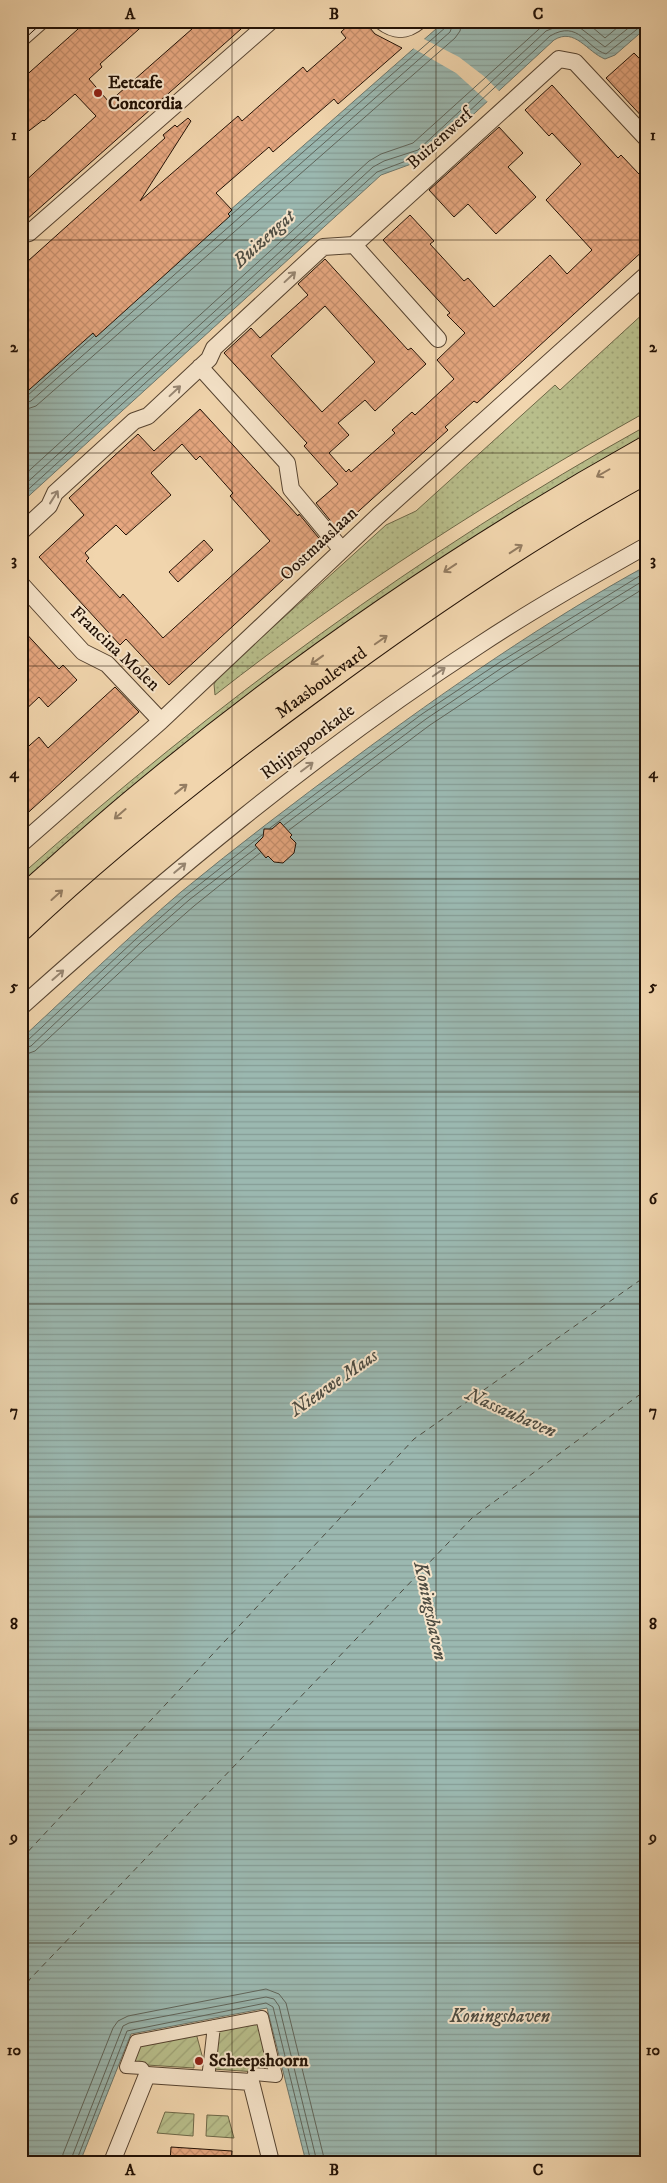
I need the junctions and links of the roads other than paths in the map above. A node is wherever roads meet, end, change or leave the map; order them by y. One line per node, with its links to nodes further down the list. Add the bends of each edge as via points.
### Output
1 (38, 21): 5 (street)
2 (271, 21): 7 (street, via 29,233)
3 (381, 21): 4 (street, via 400,30)
4 (419, 21)
5 (21, 36)
6 (646, 138): 8 (street, Buizenwerf, via 575,62 559,60)
7 (22, 230)
8 (354, 245): 10 (street); 11 (street, one-way to 8, via 214,348 323,247)
9 (646, 274): 16 (street, Oostmaaslaan)
10 (438, 340)
11 (200, 367): 14 (street, one-way to 11, via 49,506 55,493 134,421 148,416); 16 (street, via 287,462 291,489)
12 (646, 449): 20 (main road, Maasboulevard, one-way to 20, via 488,542 319,658 139,797)
13 (646, 471): 21 (main road, Maasboulevard, one-way to 13, via 160,806 341,668 518,547)
14 (21, 532)
15 (646, 546): 22 (street, Rhijnspoorkade, one-way to 15, via 209,844 345,738 477,646)
16 (342, 550): 18 (street, Oostmaaslaan)
17 (21, 584): 18 (street, Francina Molen, via 83,652 107,664)
18 (161, 721): 19 (street, Oostmaaslaan)
19 (21, 844)
20 (21, 900)
21 (21, 928)
22 (21, 1007)
23 (214, 2026): 24 (street, via 136,2041 126,2067 142,2068); 25 (street); 26 (street, via 262,2017 276,2076 254,2074)
24 (147, 2075): 25 (street); 28 (street)
25 (208, 2079): 26 (street)
26 (251, 2082): 27 (street)
27 (271, 2160)
28 (112, 2162)

